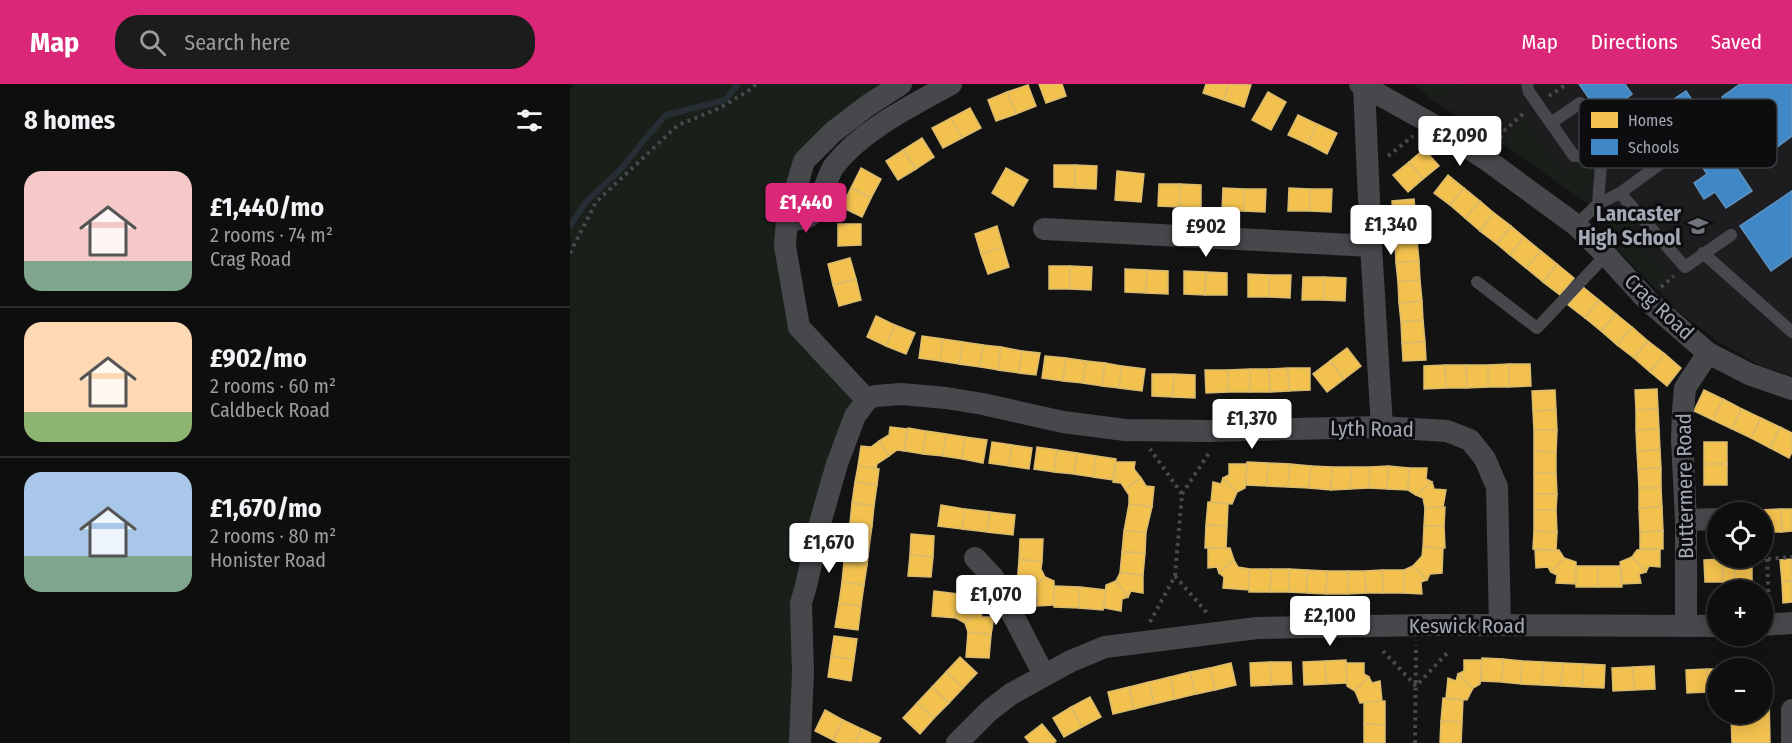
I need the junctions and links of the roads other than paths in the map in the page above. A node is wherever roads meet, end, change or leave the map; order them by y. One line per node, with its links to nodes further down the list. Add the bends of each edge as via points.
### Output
1 (901, 84): 12 (street, via 833,132 804,161)
2 (951, 84): 12 (street, via 865,135 833,167 814,213 806,219)
3 (1527, 84): 6 (lane, via 1528,92)
4 (1362, 85): 13 (street, Crag Road, via 1487,160); 16 (street)
5 (1579, 104): 6 (lane)
6 (1551, 123): 7 (lane, via 1574,156)
7 (1579, 156)
8 (1601, 168): 11 (lane)
9 (1655, 168): 10 (lane)
10 (1620, 193): 11 (lane); 17 (lane, via 1685,267)
11 (1598, 204): 13 (lane)
12 (787, 220): 23 (street, via 785,246 799,327)
13 (1576, 225): 18 (street, Crag Road)
14 (1044, 229): 16 (street)
15 (1731, 234): 17 (lane)
16 (1371, 246): 24 (street)
17 (1703, 253): 20 (lane)
18 (1606, 255): 19 (lane, via 1537,328); 21 (street, Crag Road, via 1647,300)
19 (1477, 282)
20 (1792, 332)
21 (1708, 352): 22 (street, Crag Road, via 1749,374); 26 (street, Buttermere Road, via 1685,388 1682,440)
22 (1792, 389)
23 (867, 400): 24 (street, Lyth Road, via 888,394 946,398 1063,422 1125,430); 35 (street, via 855,416 837,464 801,603)
24 (1382, 427): 30 (street, Lyth Road, via 1447,431 1470,440 1485,459 1497,487)
25 (1707, 519): 26 (street)
26 (1686, 520): 31 (street, Buttermere Road)
27 (975, 558): 33 (street, via 993,577)
28 (1792, 623): 29 (street)
29 (1773, 624)
30 (1500, 625): 31 (street, Keswick Road); 33 (street, Keswick Road, via 1257,628 1210,633 1105,647)
31 (1686, 626): 32 (street, Keswick Road)
32 (1707, 626)
33 (1044, 675): 36 (street, Keswick Road, via 989,711)
34 (1792, 710): 37 (street)
35 (800, 743)
36 (957, 743)
37 (1792, 743)

